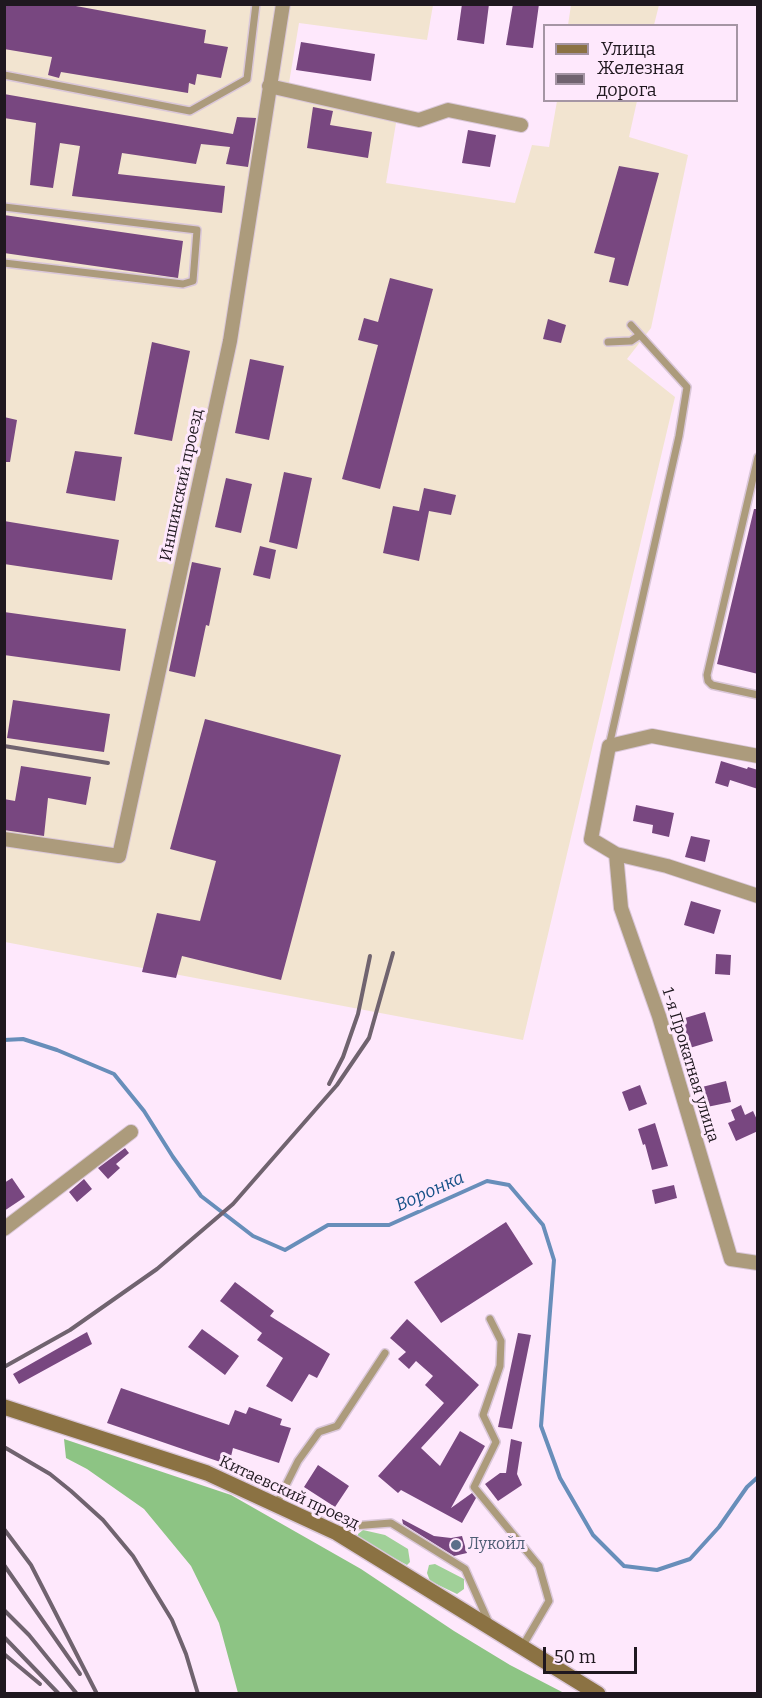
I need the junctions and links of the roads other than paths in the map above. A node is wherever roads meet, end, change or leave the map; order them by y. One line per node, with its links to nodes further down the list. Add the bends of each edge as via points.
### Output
1 (256, 4): 3 (lane, via 247,79 190,111)
2 (283, 4): 4 (street, Иншинский проезд)
3 (4, 75)
4 (269, 86): 5 (street, via 419,120 448,110); 15 (street, Иншинский проезд, via 230,341 119,856)
5 (521, 125)
6 (4, 207): 7 (lane, via 197,230 194,281 183,284)
7 (4, 263)
8 (631, 325): 9 (lane)
9 (640, 335): 10 (lane, via 631,341); 13 (lane, via 687,387)
10 (608, 342)
11 (758, 457): 12 (lane, via 707,675 712,685)
12 (758, 695)
13 (609, 746): 14 (street, via 652,736); 16 (street, via 591,839)
14 (758, 756)
15 (4, 839)
16 (616, 854): 17 (street); 20 (street, 1-я Прокатная улица, via 621,908 659,1016 731,1259)
17 (758, 896)
18 (131, 1132): 19 (street)
19 (4, 1229)
20 (758, 1263)
21 (490, 1319): 27 (lane, via 501,1341 500,1366 483,1415 496,1442 474,1487 539,1566 549,1600)
22 (385, 1353): 24 (lane, via 337,1426 319,1432 308,1447)
23 (4, 1407): 24 (street, Китаевский проезд, via 207,1473)
24 (276, 1505): 25 (street, Китаевский проезд)
25 (337, 1533): 26 (street, Китаевский проезд); 26 (lane, via 352,1526 391,1523 465,1569)
26 (492, 1628): 27 (street, Китаевский проезд)
27 (522, 1647): 28 (street, Китаевский проезд)
28 (598, 1694)

